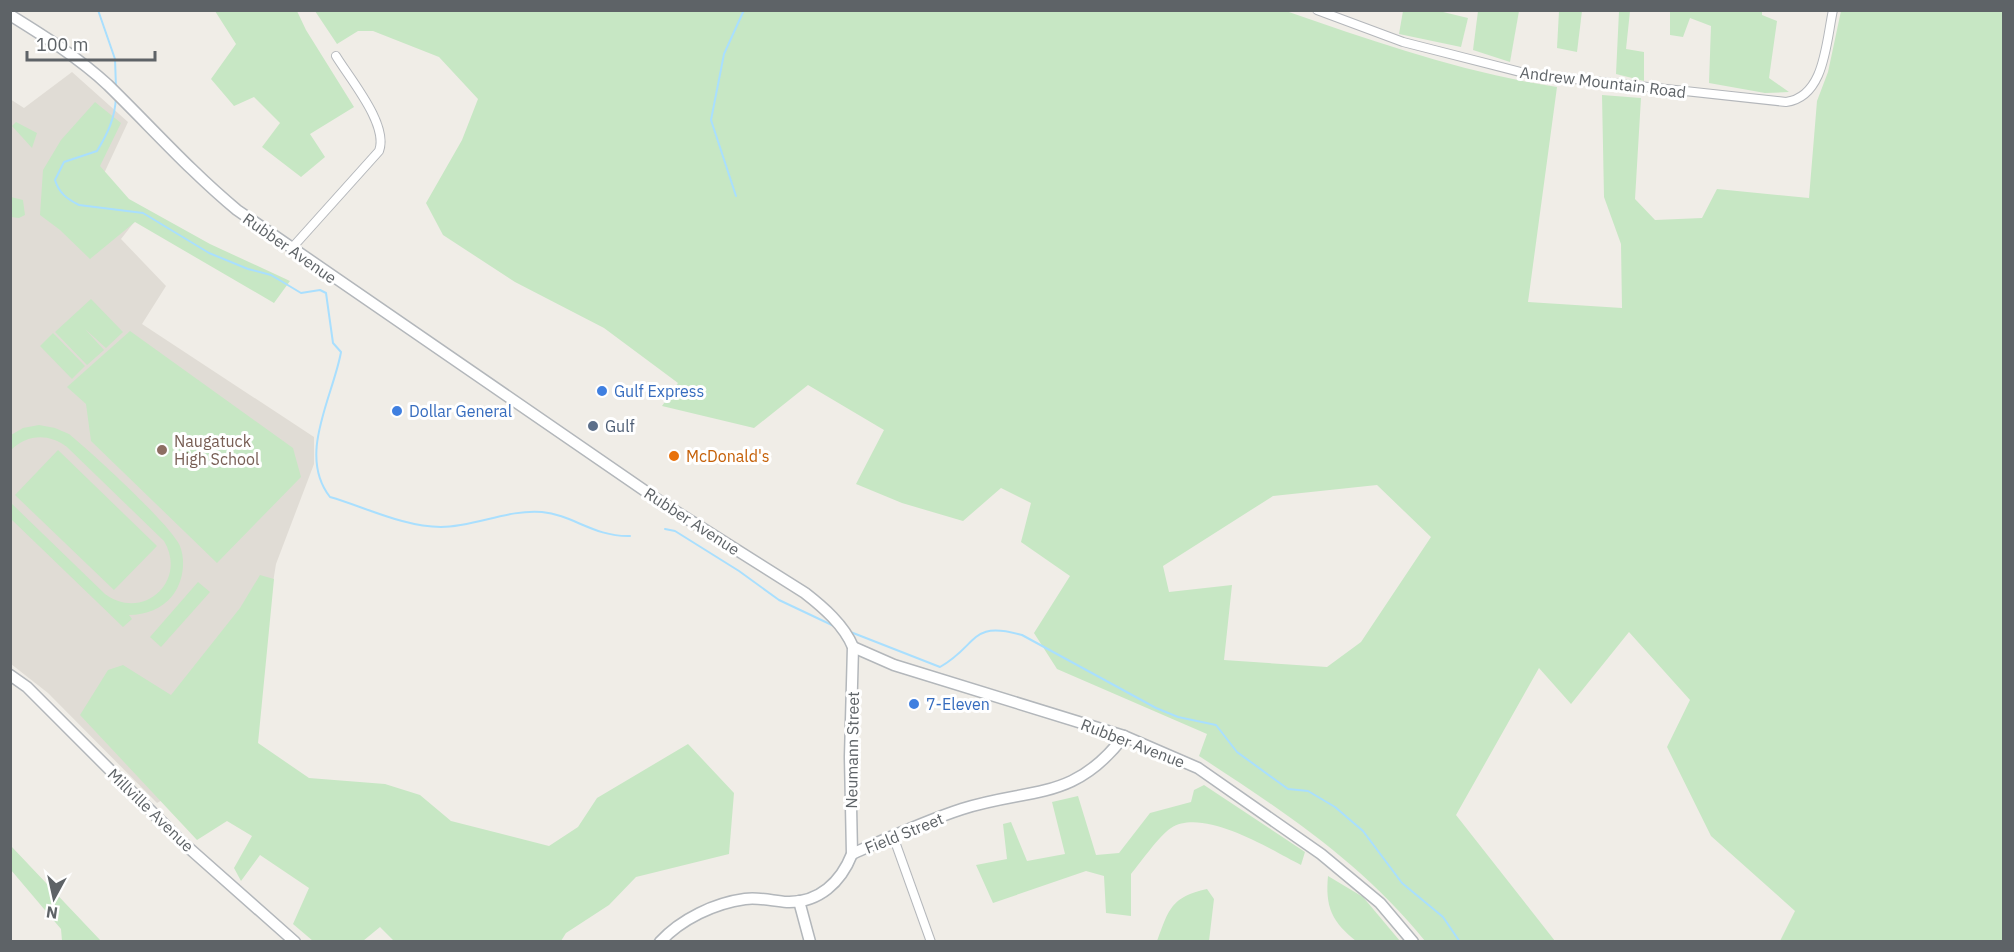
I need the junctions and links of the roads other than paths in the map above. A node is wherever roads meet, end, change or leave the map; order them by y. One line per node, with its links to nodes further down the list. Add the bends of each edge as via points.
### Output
1 (1317, 10): 2 (street, Andrew Mountain Road, via 1403,42 1527,74 1786,102 1804,96 1813,86)
2 (1833, 10)
3 (10, 15): 5 (street, Rubber Avenue, via 106,84 206,184)
4 (336, 56): 5 (street, via 377,121 383,141 379,151)
5 (291, 249): 6 (street, Rubber Avenue, via 664,504 805,592 835,621)
6 (852, 645): 8 (street, Rubber Avenue, via 894,665); 10 (street, Neumann Street)
7 (10, 675): 12 (street, Millville Avenue, via 27,687 181,841)
8 (1124, 736): 9 (street, Field Street, via 1100,764 1050,791 963,809); 16 (street, Rubber Avenue, via 1198,768 1321,854 1380,903)
9 (893, 836): 10 (street, Field Street); 15 (street)
10 (852, 854): 11 (street, Field Street, via 831,886 813,898)
11 (799, 901): 13 (street, Field Street, via 755,898 728,903 690,919); 14 (street)
12 (296, 942)
13 (660, 942)
14 (810, 942)
15 (932, 942)
16 (1413, 942)

